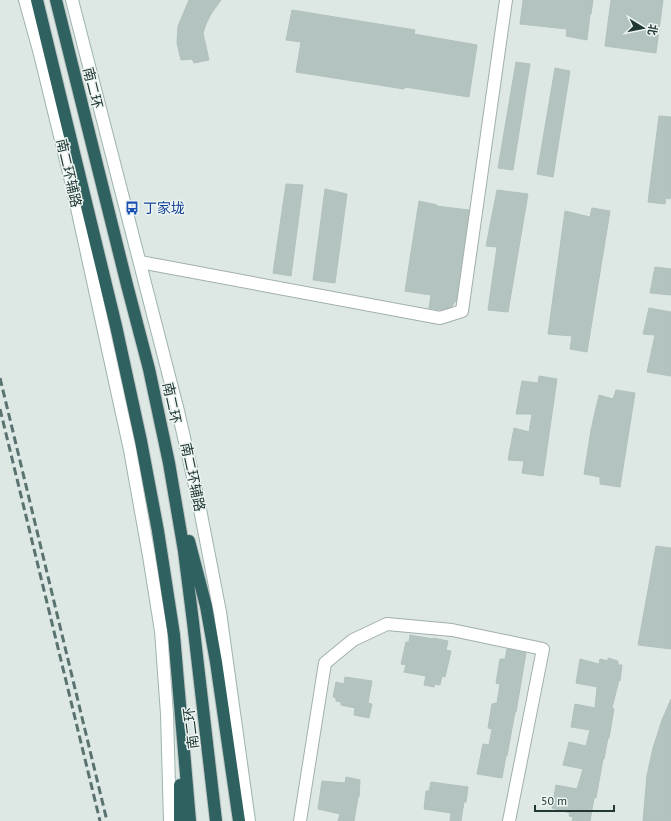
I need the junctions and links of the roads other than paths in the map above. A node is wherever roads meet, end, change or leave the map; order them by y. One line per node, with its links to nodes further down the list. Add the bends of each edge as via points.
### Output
1 (25, 0): 13 (street, 南二环辅路, via 72,184 130,450 149,556 161,631 167,714)
2 (34, 0): 9 (street)
3 (37, 0): 9 (highway, 南二环)
4 (56, 0): 8 (highway, 南二环)
5 (59, 0): 8 (street)
6 (72, 0): 10 (street, 南二环辅路)
7 (506, 0): 10 (street, via 462,312 440,318)
8 (63, 30): 11 (highway, 南二环, via 149,369)
9 (44, 31): 12 (highway, 南二环, via 116,326 141,441 173,627)
10 (140, 262): 18 (street, 南二环辅路, via 198,499 220,612)
11 (169, 463): 16 (highway, 南二环, via 184,551); 17 (highway, via 206,606)
12 (181, 716): 14 (highway); 15 (highway, 南二环)
13 (170, 821)
14 (180, 821)
15 (190, 821)
16 (216, 821)
17 (240, 821)
18 (249, 821)
19 (300, 821): 20 (street, via 325,663 353,640 387,624 452,630 543,649)
20 (509, 821)

